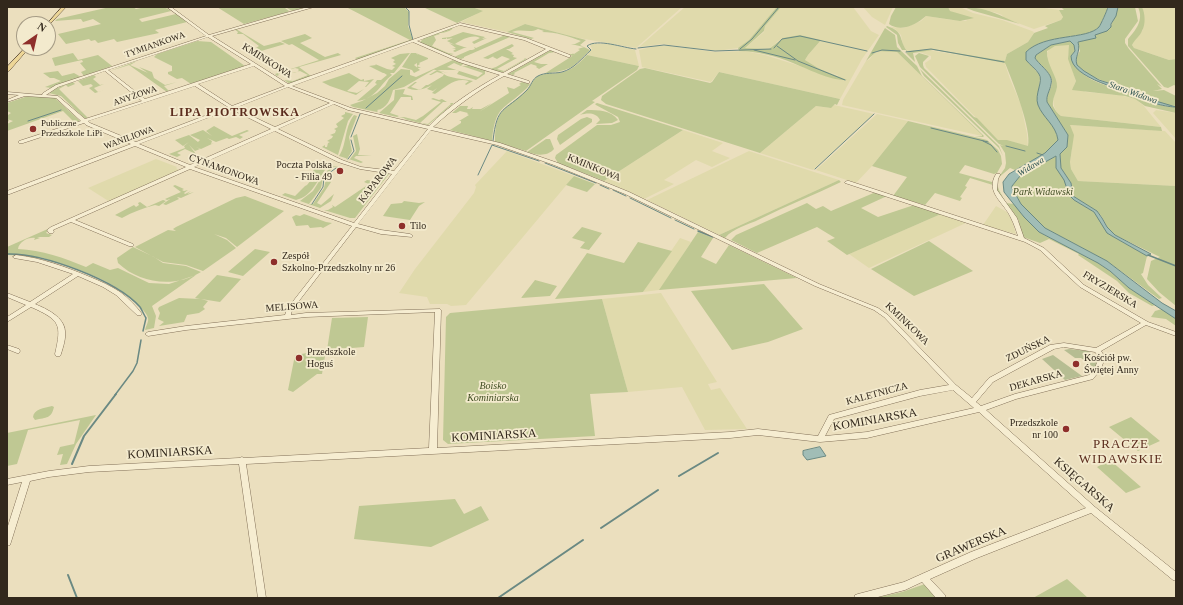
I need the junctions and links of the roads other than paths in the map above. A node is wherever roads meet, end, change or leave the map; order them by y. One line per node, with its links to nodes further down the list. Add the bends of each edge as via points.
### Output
1 (64, 7): 4 (main road)
2 (169, 7): 5 (street, KMINKOWA)
3 (312, 7): 5 (street, TYMIANKOWA)
4 (56, 16)
5 (209, 36): 10 (street, KMINKOWA); 12 (street, TYMIANKOWA)
6 (414, 42): 7 (street, WANILIOWA, via 460,24 514,36); 13 (street); 16 (street, WANILIOWA)
7 (550, 48): 9 (street); 13 (street, KAPAROWA)
8 (20, 56): 11 (main road)
9 (569, 56)
10 (253, 65): 15 (street, ANYŻOWA); 16 (street, KMINKOWA)
11 (7, 70)
12 (108, 71): 19 (street, TYMIANKOWA, via 55,87); 21 (street)
13 (502, 74): 14 (street); 25 (street, KAPAROWA, via 462,101)
14 (528, 82)
15 (195, 84): 21 (street, ANYŻOWA); 23 (street)
16 (288, 86): 22 (street, KMINKOWA); 23 (street, WANILIOWA)
17 (7, 93): 18 (street)
18 (25, 94): 19 (street, TYMIANKOWA); 20 (street, TYMIANKOWA)
19 (44, 94): 24 (street, CYNAMONOWA, via 58,98)
20 (7, 101)
21 (145, 101): 24 (street, ANYŻOWA)
22 (333, 103): 25 (street, KMINKOWA); 26 (street)
23 (232, 108): 26 (street); 28 (street, WANILIOWA)
24 (84, 122): 27 (street, ANYŻOWA); 28 (street, CYNAMONOWA)
25 (430, 128): 30 (street, KAPAROWA); 54 (street, KMINKOWA, via 498,144 584,175 627,193 817,285 876,309 904,333)
26 (275, 129): 29 (street); 30 (street, via 347,164)
27 (21, 142)
28 (136, 144): 29 (street, CYNAMONOWA); 33 (street, WANILIOWA)
29 (190, 167): 34 (street); 35 (street, CYNAMONOWA)
30 (396, 173): 35 (street, KAPAROWA)
31 (998, 175): 38 (street, via 994,190 1014,218)
32 (847, 182): 38 (street, FRYZJERSKA)
33 (7, 193)
34 (71, 220): 36 (street, via 49,231); 39 (street)
35 (355, 225): 37 (street, CYNAMONOWA); 45 (street, KAPAROWA, via 289,310)
36 (51, 232)
37 (410, 236)
38 (1021, 238): 47 (street, FRYZJERSKA, via 1042,249 1082,286)
39 (131, 245)
40 (16, 258): 41 (street, via 52,265)
41 (76, 275): 43 (street); 44 (street, via 115,292)
42 (7, 296): 43 (street)
43 (30, 305): 46 (street); 53 (street, via 53,316 60,324 62,335)
44 (139, 314)
45 (288, 316): 48 (street, MELISOWA); 58 (street, MELISOWA, via 438,310)
46 (7, 320)
47 (1146, 323): 49 (street, FRYZJERSKA); 51 (street)
48 (148, 334)
49 (1176, 334)
50 (7, 347): 52 (street)
51 (1097, 350): 55 (street, ZDUŃSKA, via 1064,345 1052,347 991,380); 56 (street, DEKARSKA, via 1102,357 1098,369 1091,377)
52 (17, 351)
53 (58, 354)
54 (952, 388): 55 (street, KMINKOWA); 57 (street, KALETNICZA, via 920,393 831,417)
55 (971, 402): 56 (street, KMINKOWA)
56 (980, 409): 57 (street, KOMINIARSKA, via 867,435); 62 (street, KSIĘGARSKA)
57 (820, 439): 58 (street, KOMINIARSKA, via 758,432)
58 (433, 450): 59 (street, KOMINIARSKA)
59 (242, 460): 60 (street, KOMINIARSKA, via 72,470); 66 (street)
60 (27, 478): 61 (street, KOMINIARSKA); 63 (street)
61 (7, 482)
62 (1092, 509): 64 (street, KSIĘGARSKA); 65 (street, GRAWERSKA, via 974,555)
63 (7, 542)
64 (1176, 577)
65 (924, 578): 67 (street, GRAWERSKA, via 905,586); 68 (street)
66 (262, 598)
67 (858, 598)
68 (942, 598)

